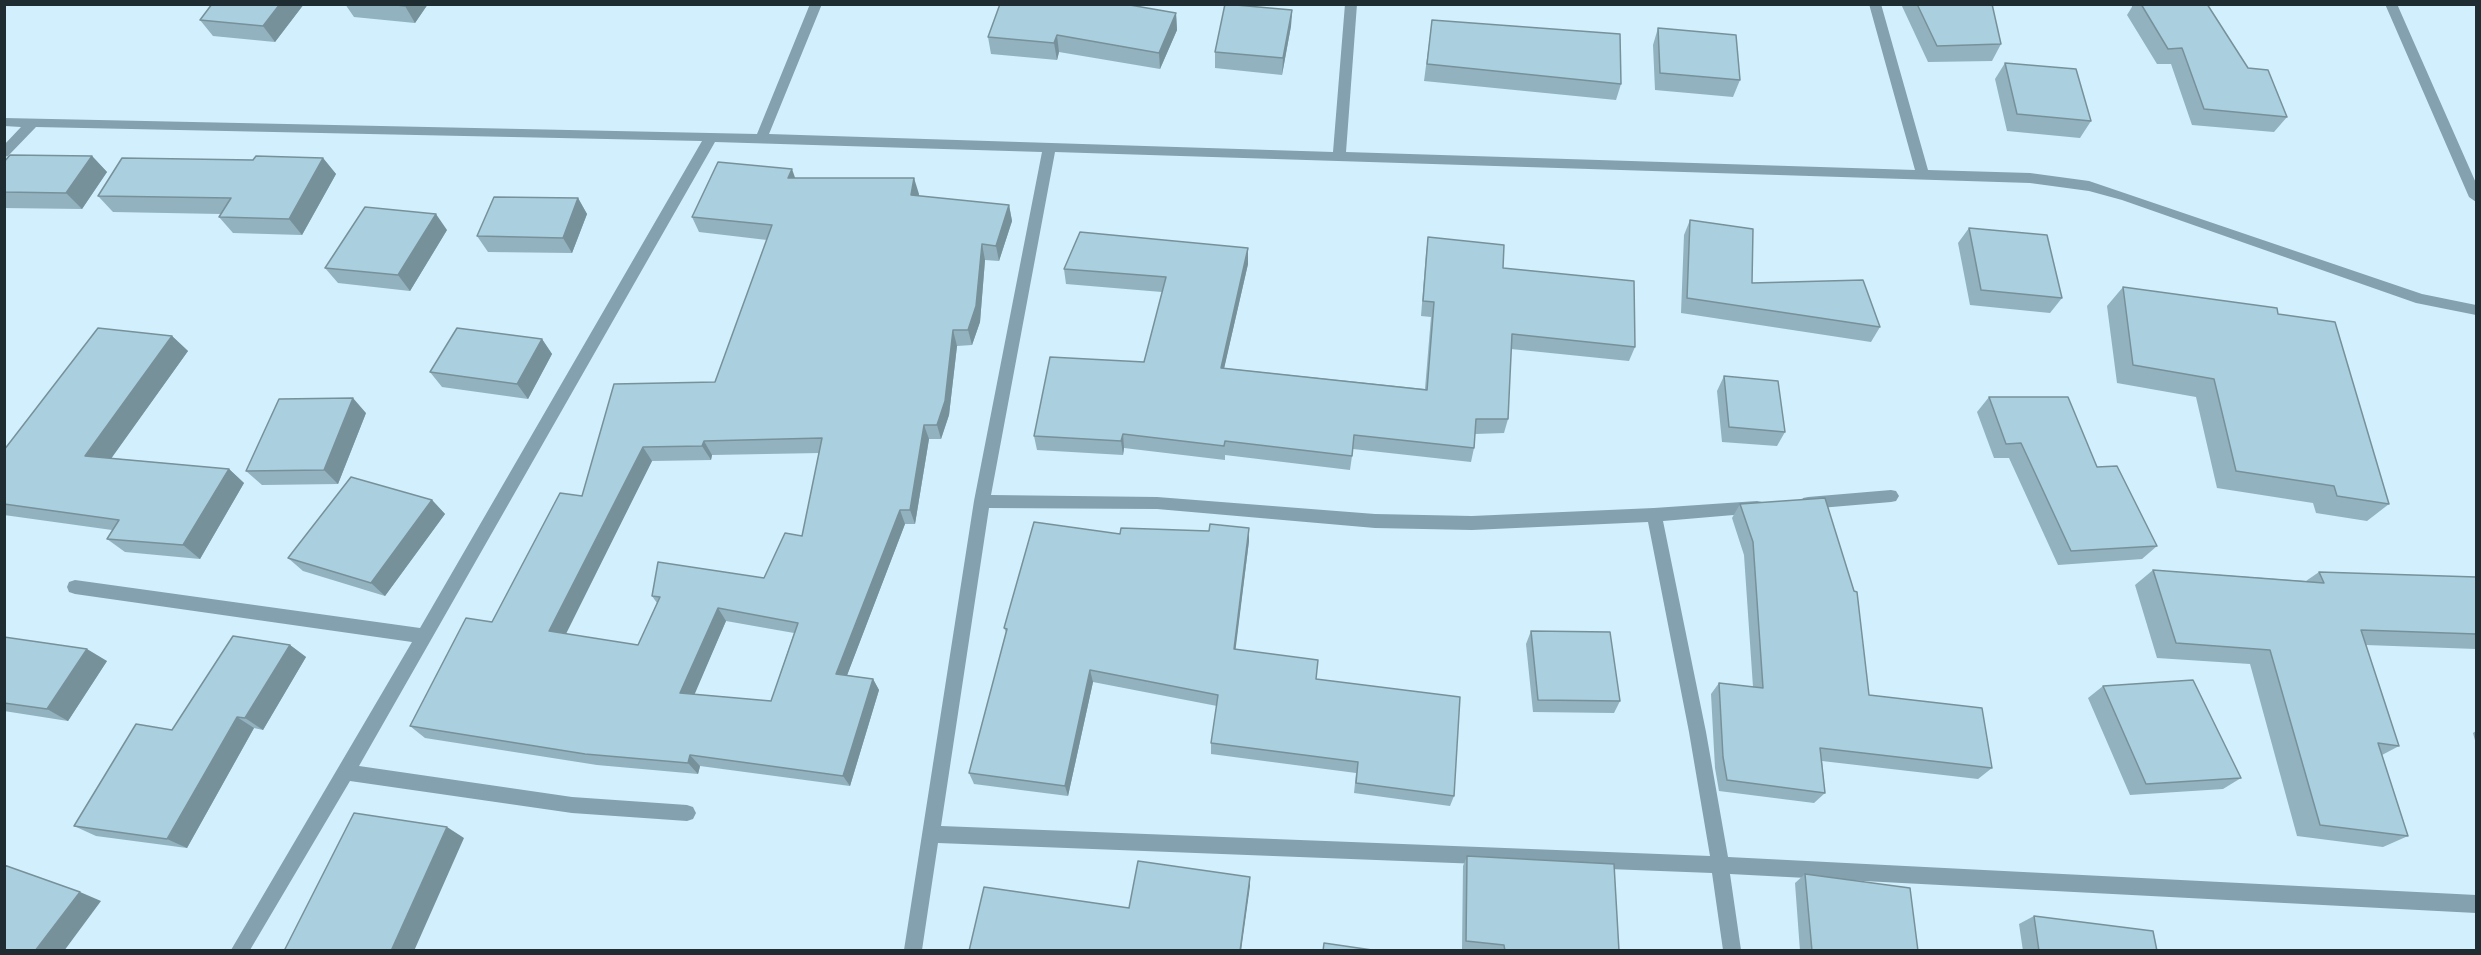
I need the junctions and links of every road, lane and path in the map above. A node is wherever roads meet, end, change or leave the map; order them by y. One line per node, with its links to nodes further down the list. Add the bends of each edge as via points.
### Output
1 (816, 4): 8 (street)
2 (1351, 4): 11 (street)
3 (1875, 4): 12 (street)
4 (2391, 4): 13 (street)
5 (4, 122): 6 (street)
6 (32, 123): 7 (street); 10 (street)
7 (711, 137): 8 (street); 21 (street)
8 (761, 139): 9 (street)
9 (1049, 148): 11 (street); 16 (street)
10 (4, 153)
11 (1339, 156): 12 (street)
12 (1922, 173): 14 (street, via 2030,178 2090,186 2421,298)
13 (2476, 198)
14 (2476, 310)
15 (1891, 496): 17 (street)
16 (982, 501): 19 (street, via 1157,503 1375,521 1450,523); 24 (street)
17 (1796, 504)
18 (1773, 506): 19 (street)
19 (1654, 515): 25 (street)
20 (75, 587): 21 (street)
21 (423, 636): 22 (street)
22 (346, 772): 23 (street, via 572,805); 27 (street)
23 (687, 813)
24 (932, 834): 25 (street); 28 (street)
25 (1722, 865): 26 (street); 29 (street)
26 (2476, 904)
27 (240, 951)
28 (913, 951)
29 (1732, 951)

